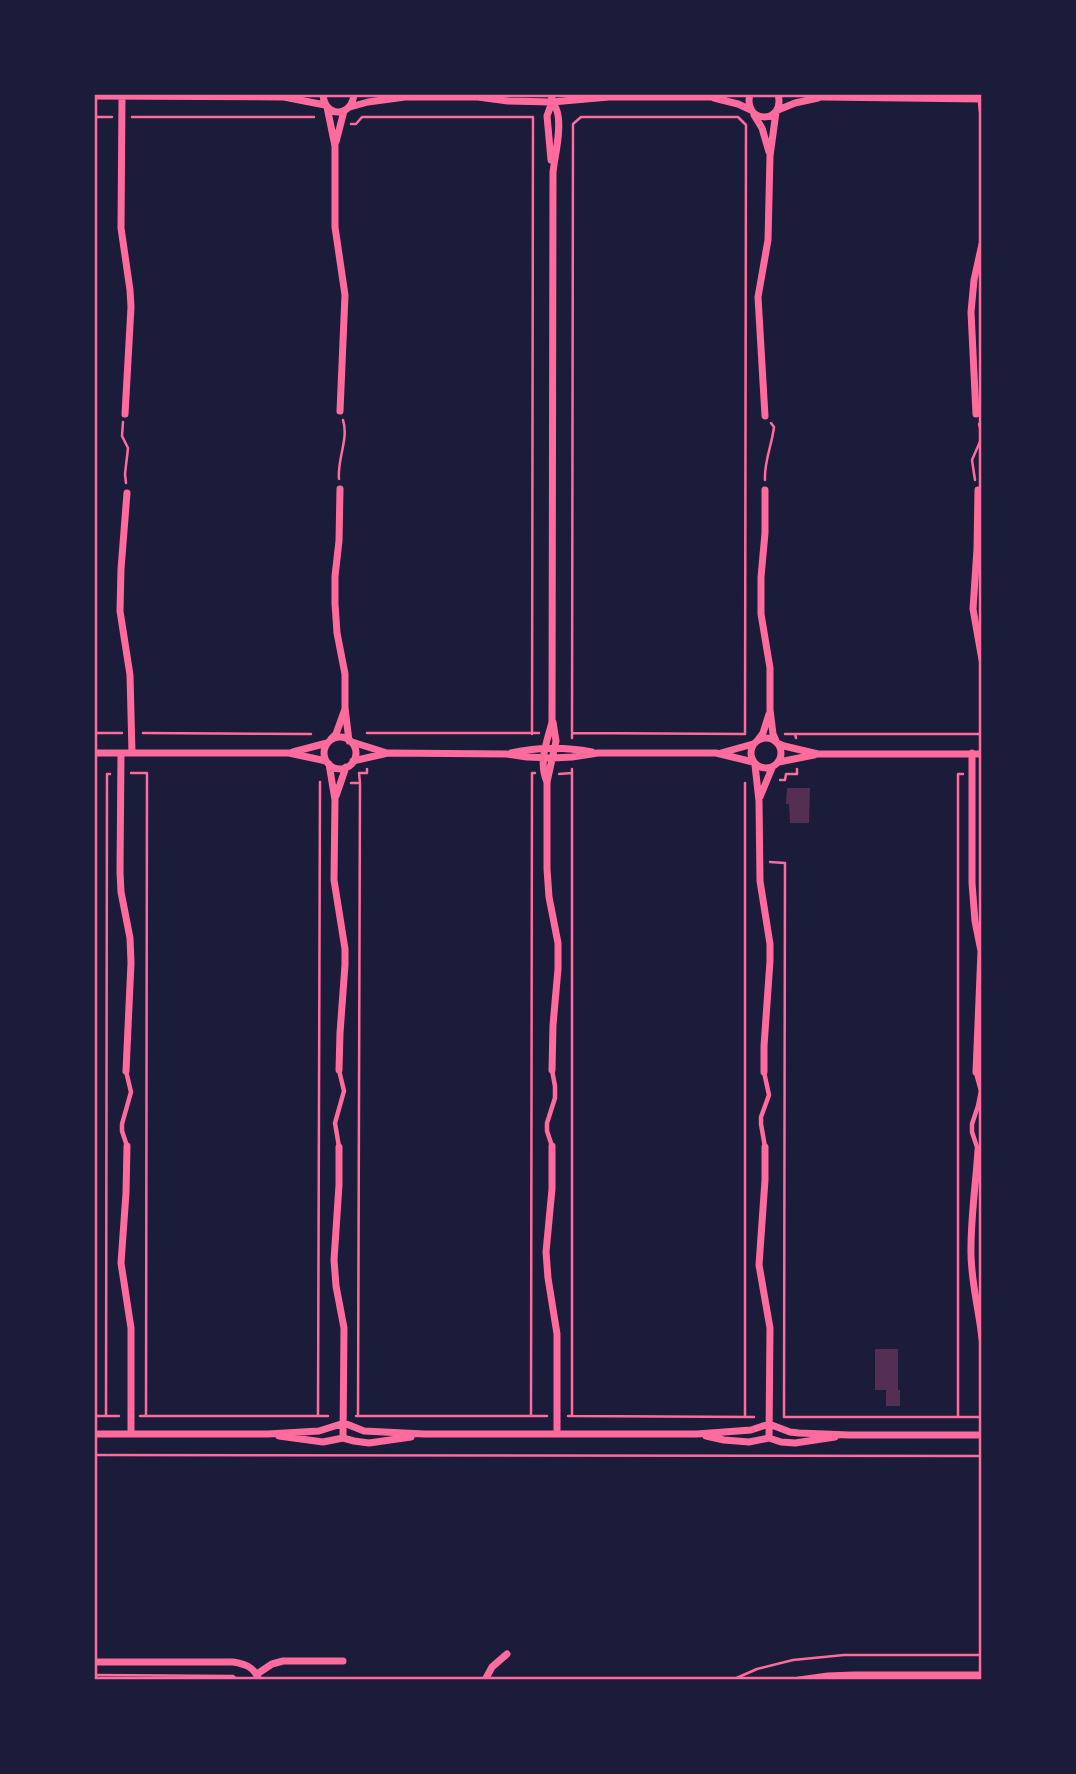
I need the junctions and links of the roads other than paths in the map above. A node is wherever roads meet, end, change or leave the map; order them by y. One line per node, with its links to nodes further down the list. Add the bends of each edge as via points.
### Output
1 (295, 94): 14 (street)
2 (323, 94): 22 (street)
3 (354, 94): 23 (street)
4 (392, 94): 15 (street)
5 (492, 94): 16 (street)
6 (590, 94): 17 (street)
7 (725, 94): 18 (street)
8 (750, 94): 25 (street)
9 (778, 94): 26 (street)
10 (809, 94): 19 (street)
11 (132, 95): 13 (street); 14 (street)
12 (94, 96): 13 (street)
13 (122, 96): 31 (street, via 121,228 131,307)
14 (284, 97): 22 (street)
15 (405, 97): 16 (street); 23 (street)
16 (478, 97): 20 (street, via 508,101)
17 (609, 97): 18 (street); 20 (street)
18 (710, 97): 25 (street)
19 (822, 97): 21 (street); 26 (street)
20 (551, 98): 41 (street, via 547,116 553,172)
21 (981, 98): 24 (street)
22 (326, 106): 23 (street, via 335,112); 27 (street)
23 (347, 109): 27 (street)
24 (982, 110)
25 (752, 111): 26 (street, via 767,117); 28 (street)
26 (777, 111): 28 (street)
27 (335, 146): 30 (street, via 335,227 346,302)
28 (770, 156): 33 (street, via 770,223 758,297)
29 (982, 244): 32 (street, via 971,312)
30 (340, 411)
31 (125, 414)
32 (976, 414)
33 (765, 416)
34 (340, 489): 39 (street, via 335,596)
35 (978, 489): 38 (street, via 973,609)
36 (765, 491): 40 (street, via 761,614 770,668)
37 (127, 494): 50 (street, via 120,611 130,676)
38 (982, 660)
39 (345, 708): 43 (street); 44 (street)
40 (770, 710): 42 (street); 45 (street)
41 (552, 733): 46 (street); 47 (street)
42 (776, 739): 45 (street); 57 (street, via 784,746); 62 (street, via 781,750)
43 (329, 741): 44 (street, via 340,737); 51 (street); 63 (street, via 324,750)
44 (350, 741): 52 (street); 61 (street)
45 (756, 742): 56 (street); 64 (street, via 751,751)
46 (545, 748): 47 (street); 55 (street); 59 (street)
47 (555, 748): 53 (street); 60 (street)
48 (94, 753): 49 (street)
49 (121, 753): 50 (street); 72 (street, via 120,872 131,963)
50 (132, 753): 51 (street)
51 (289, 753): 63 (street)
52 (388, 753): 55 (street); 61 (street)
53 (598, 753): 56 (street); 60 (street)
54 (972, 753): 57 (street); 58 (street); 74 (street, via 972,883 981,951)
55 (506, 754): 59 (street)
56 (716, 754): 64 (street)
57 (818, 754): 62 (street)
58 (982, 754)
59 (543, 757): 60 (street); 67 (street)
60 (553, 758): 67 (street)
61 (353, 761): 65 (street)
62 (779, 762): 66 (street)
63 (328, 763): 65 (street); 68 (street)
64 (754, 763): 66 (street); 69 (street)
65 (346, 767): 68 (street)
66 (772, 768): 69 (street)
67 (547, 782): 71 (street, via 548,882 558,955)
68 (335, 800): 70 (street, via 334,880 345,965)
69 (759, 801): 73 (street, via 762,894 771,961)
70 (339, 1070): 77 (lane, via 344,1091 335,1123)
71 (552, 1070): 76 (lane, via 555,1098 547,1123)
72 (126, 1071): 75 (lane, via 131,1092 122,1131)
73 (764, 1072): 78 (lane, via 769,1095 761,1117)
74 (976, 1072): 79 (lane, via 981,1091 972,1132)
75 (127, 1146): 84 (street, via 121,1263 131,1328)
76 (552, 1146): 87 (street, via 546,1252 558,1334)
77 (339, 1147): 81 (street, via 334,1260 344,1328)
78 (765, 1147): 82 (street, via 759,1265 770,1328)
79 (978, 1150): 80 (street, via 971,1247 972,1286)
80 (982, 1339)
81 (344, 1423): 85 (street); 86 (street, via 364,1431); 91 (street)
82 (769, 1424): 88 (street); 89 (street, via 790,1432); 92 (street)
83 (94, 1434): 84 (street)
84 (131, 1434): 85 (street)
85 (268, 1434): 91 (street, via 323,1442)
86 (424, 1434): 87 (street); 91 (street, via 369,1443)
87 (557, 1434): 88 (street)
88 (697, 1434): 92 (street, via 738,1442)
89 (849, 1435): 90 (street); 92 (street, via 795,1443)
90 (982, 1435)
91 (343, 1438)
92 (769, 1438)
93 (506, 1654): 98 (street)
94 (343, 1661): 97 (street, via 283,1661)
95 (94, 1662): 97 (street, via 233,1662 248,1665)
96 (982, 1675): 99 (street)
97 (258, 1677)
98 (485, 1679)
99 (799, 1679)

